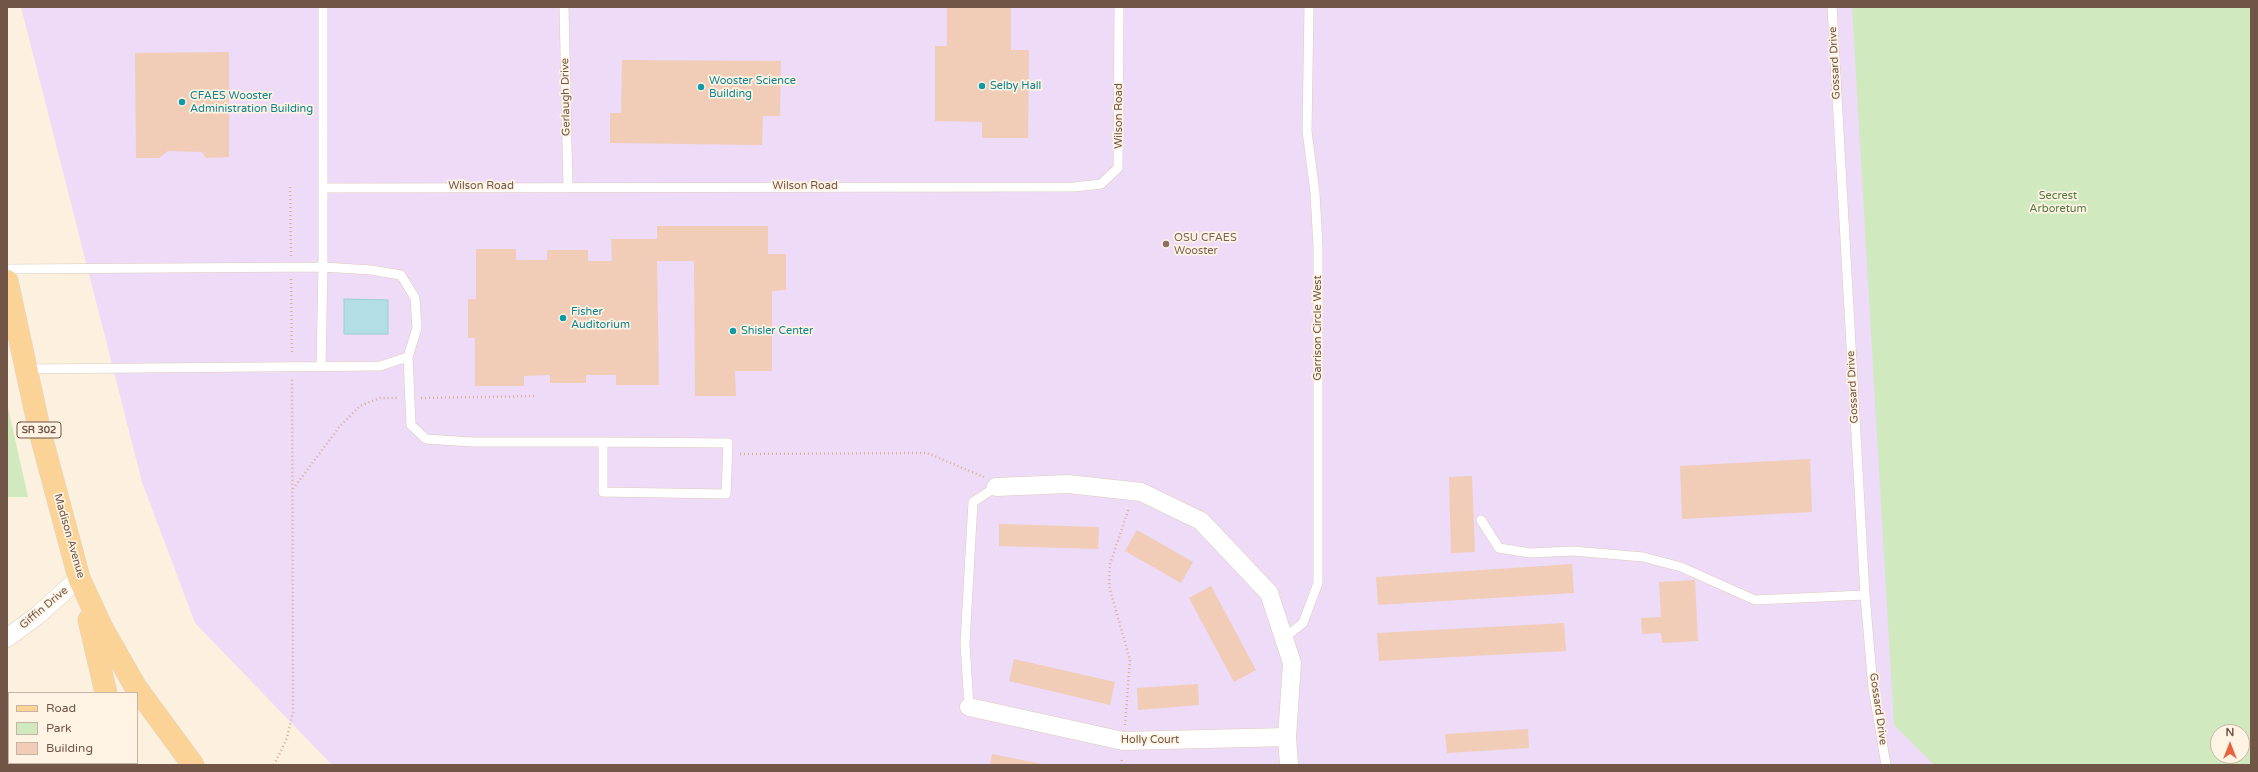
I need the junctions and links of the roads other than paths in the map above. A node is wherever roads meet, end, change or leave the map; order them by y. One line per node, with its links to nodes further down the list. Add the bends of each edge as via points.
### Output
1 (323, 7): 7 (lane)
2 (564, 7): 6 (lane, Gerlaugh Drive)
3 (1119, 7): 6 (lane, Wilson Road, via 1118,168 1101,184 1074,187)
4 (1309, 7): 20 (lane, Garrison Circle West, via 1307,131 1315,193 1318,248 1318,583 1303,623)
5 (1832, 7): 18 (lane, Gossard Drive)
6 (568, 187): 7 (lane, Wilson Road)
7 (323, 188): 8 (lane)
8 (323, 267): 9 (lane); 11 (lane, via 402,275 415,298 417,328); 12 (lane)
9 (7, 269)
10 (7, 281): 13 (main road, Madison Avenue / SR 302)
11 (408, 357): 12 (lane, via 380,366); 14 (lane, via 410,425 426,439 472,442)
12 (321, 366): 13 (lane)
13 (26, 369): 17 (main road, Madison Avenue / SR 302)
14 (603, 442): 14 (lane, via 603,492 726,494 728,443)
15 (996, 487): 20 (street, via 1068,484 1141,492 1201,521 1269,593); 22 (lane, via 973,502 965,643)
16 (1481, 520): 18 (lane, via 1498,548 1530,553 1573,551 1643,557 1682,567 1756,600)
17 (79, 578): 19 (street, Giffin Drive, via 37,616); 21 (main road); 24 (main road, Madison Avenue / SR 302, via 102,628 135,686)
18 (1865, 595): 26 (lane, Gossard Drive, via 1874,688)
19 (7, 638)
20 (1284, 638): 23 (street, via 1292,663)
21 (106, 692)
22 (969, 708): 23 (street, Holly Court, via 1123,741)
23 (1287, 737): 25 (street)
24 (193, 765)
25 (1289, 765)
26 (1886, 765)

